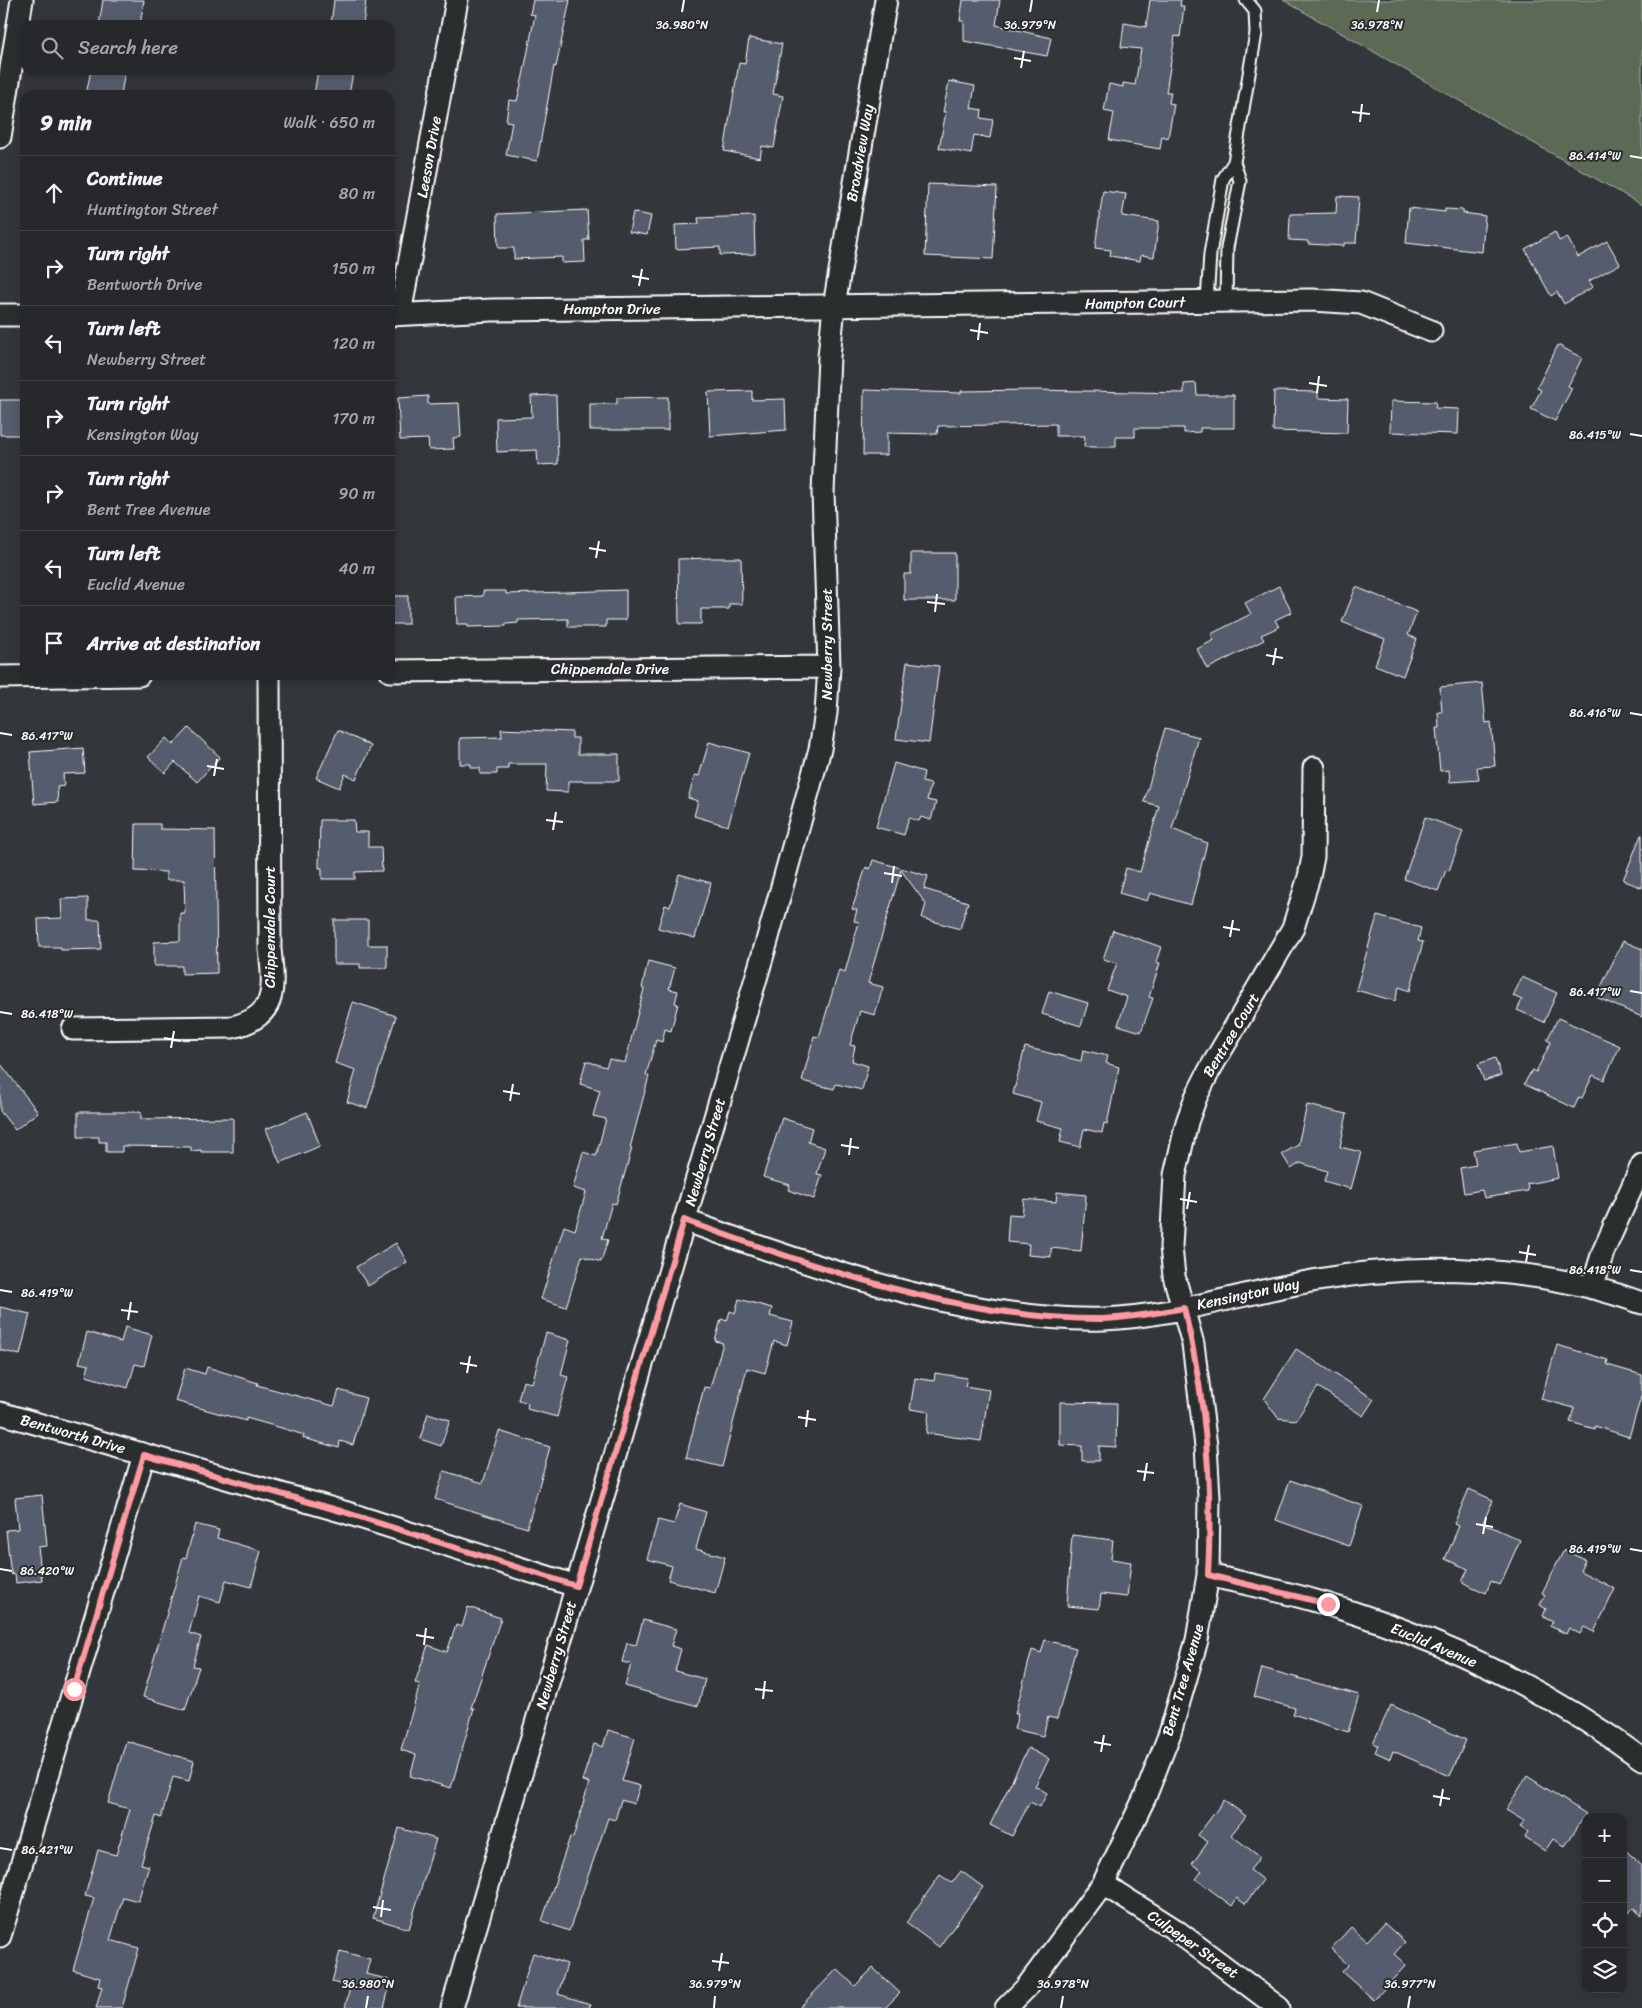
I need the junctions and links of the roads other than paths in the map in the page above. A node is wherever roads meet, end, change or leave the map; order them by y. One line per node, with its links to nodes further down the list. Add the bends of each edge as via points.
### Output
1 (22, 0): 5 (street)
2 (457, 0): 10 (street, Leeson Drive)
3 (886, 0): 8 (street, Broadview Way)
4 (1246, 0): 6 (lane, via 1254,11 1256,34)
5 (0, 137)
6 (1234, 162): 7 (lane, via 1240,181); 7 (lane, via 1223,179 1210,254)
7 (1216, 302): 8 (street, Hampton Court); 12 (street, Hampton Court, via 1312,300 1361,303)
8 (834, 306): 10 (street, Hampton Drive, via 492,310); 13 (street, Newberry Street, via 823,492)
9 (20, 315): 11 (street)
10 (395, 315)
11 (0, 316)
12 (1431, 331)
13 (830, 667): 14 (street, Chippendale Drive); 21 (street, Newberry Street, via 820,749)
14 (395, 671)
15 (0, 677): 16 (street)
16 (20, 677)
17 (269, 680): 19 (street, Chippendale Court, via 272,991 268,1007 258,1018 232,1027)
18 (1314, 768): 24 (street, Bentree Court, via 1313,857 1293,928 1209,1071 1190,1114 1180,1148 1172,1201 1171,1247 1174,1276)
19 (73, 1029)
20 (1642, 1165): 22 (street, via 1603,1252)
21 (684, 1220): 24 (street, Kensington Way, via 861,1278 996,1310 1103,1319); 28 (street, Newberry Street)
22 (1592, 1288): 23 (street, Kensington Way); 24 (street, Kensington Way, via 1508,1274 1407,1269 1312,1280)
23 (1642, 1303)
24 (1184, 1308): 27 (street, Bent Tree Avenue, via 1194,1353 1206,1446)
25 (0, 1413): 26 (street, Bentworth Drive)
26 (144, 1455): 28 (street, Bentworth Drive, via 344,1512); 30 (street)
27 (1208, 1575): 29 (street, Euclid Avenue, via 1328,1604 1452,1651 1567,1710); 31 (street, Bent Tree Avenue, via 1197,1640 1172,1725 1145,1797)
28 (576, 1586): 33 (street, Newberry Street)
29 (1642, 1759)
30 (8, 1878): 32 (street)
31 (1103, 1884): 34 (street, Bent Tree Avenue, via 1026,1988); 35 (street, Culpeper Street, via 1174,1929)
32 (0, 1936)
33 (452, 2008)
34 (1006, 2008)
35 (1280, 2008)

